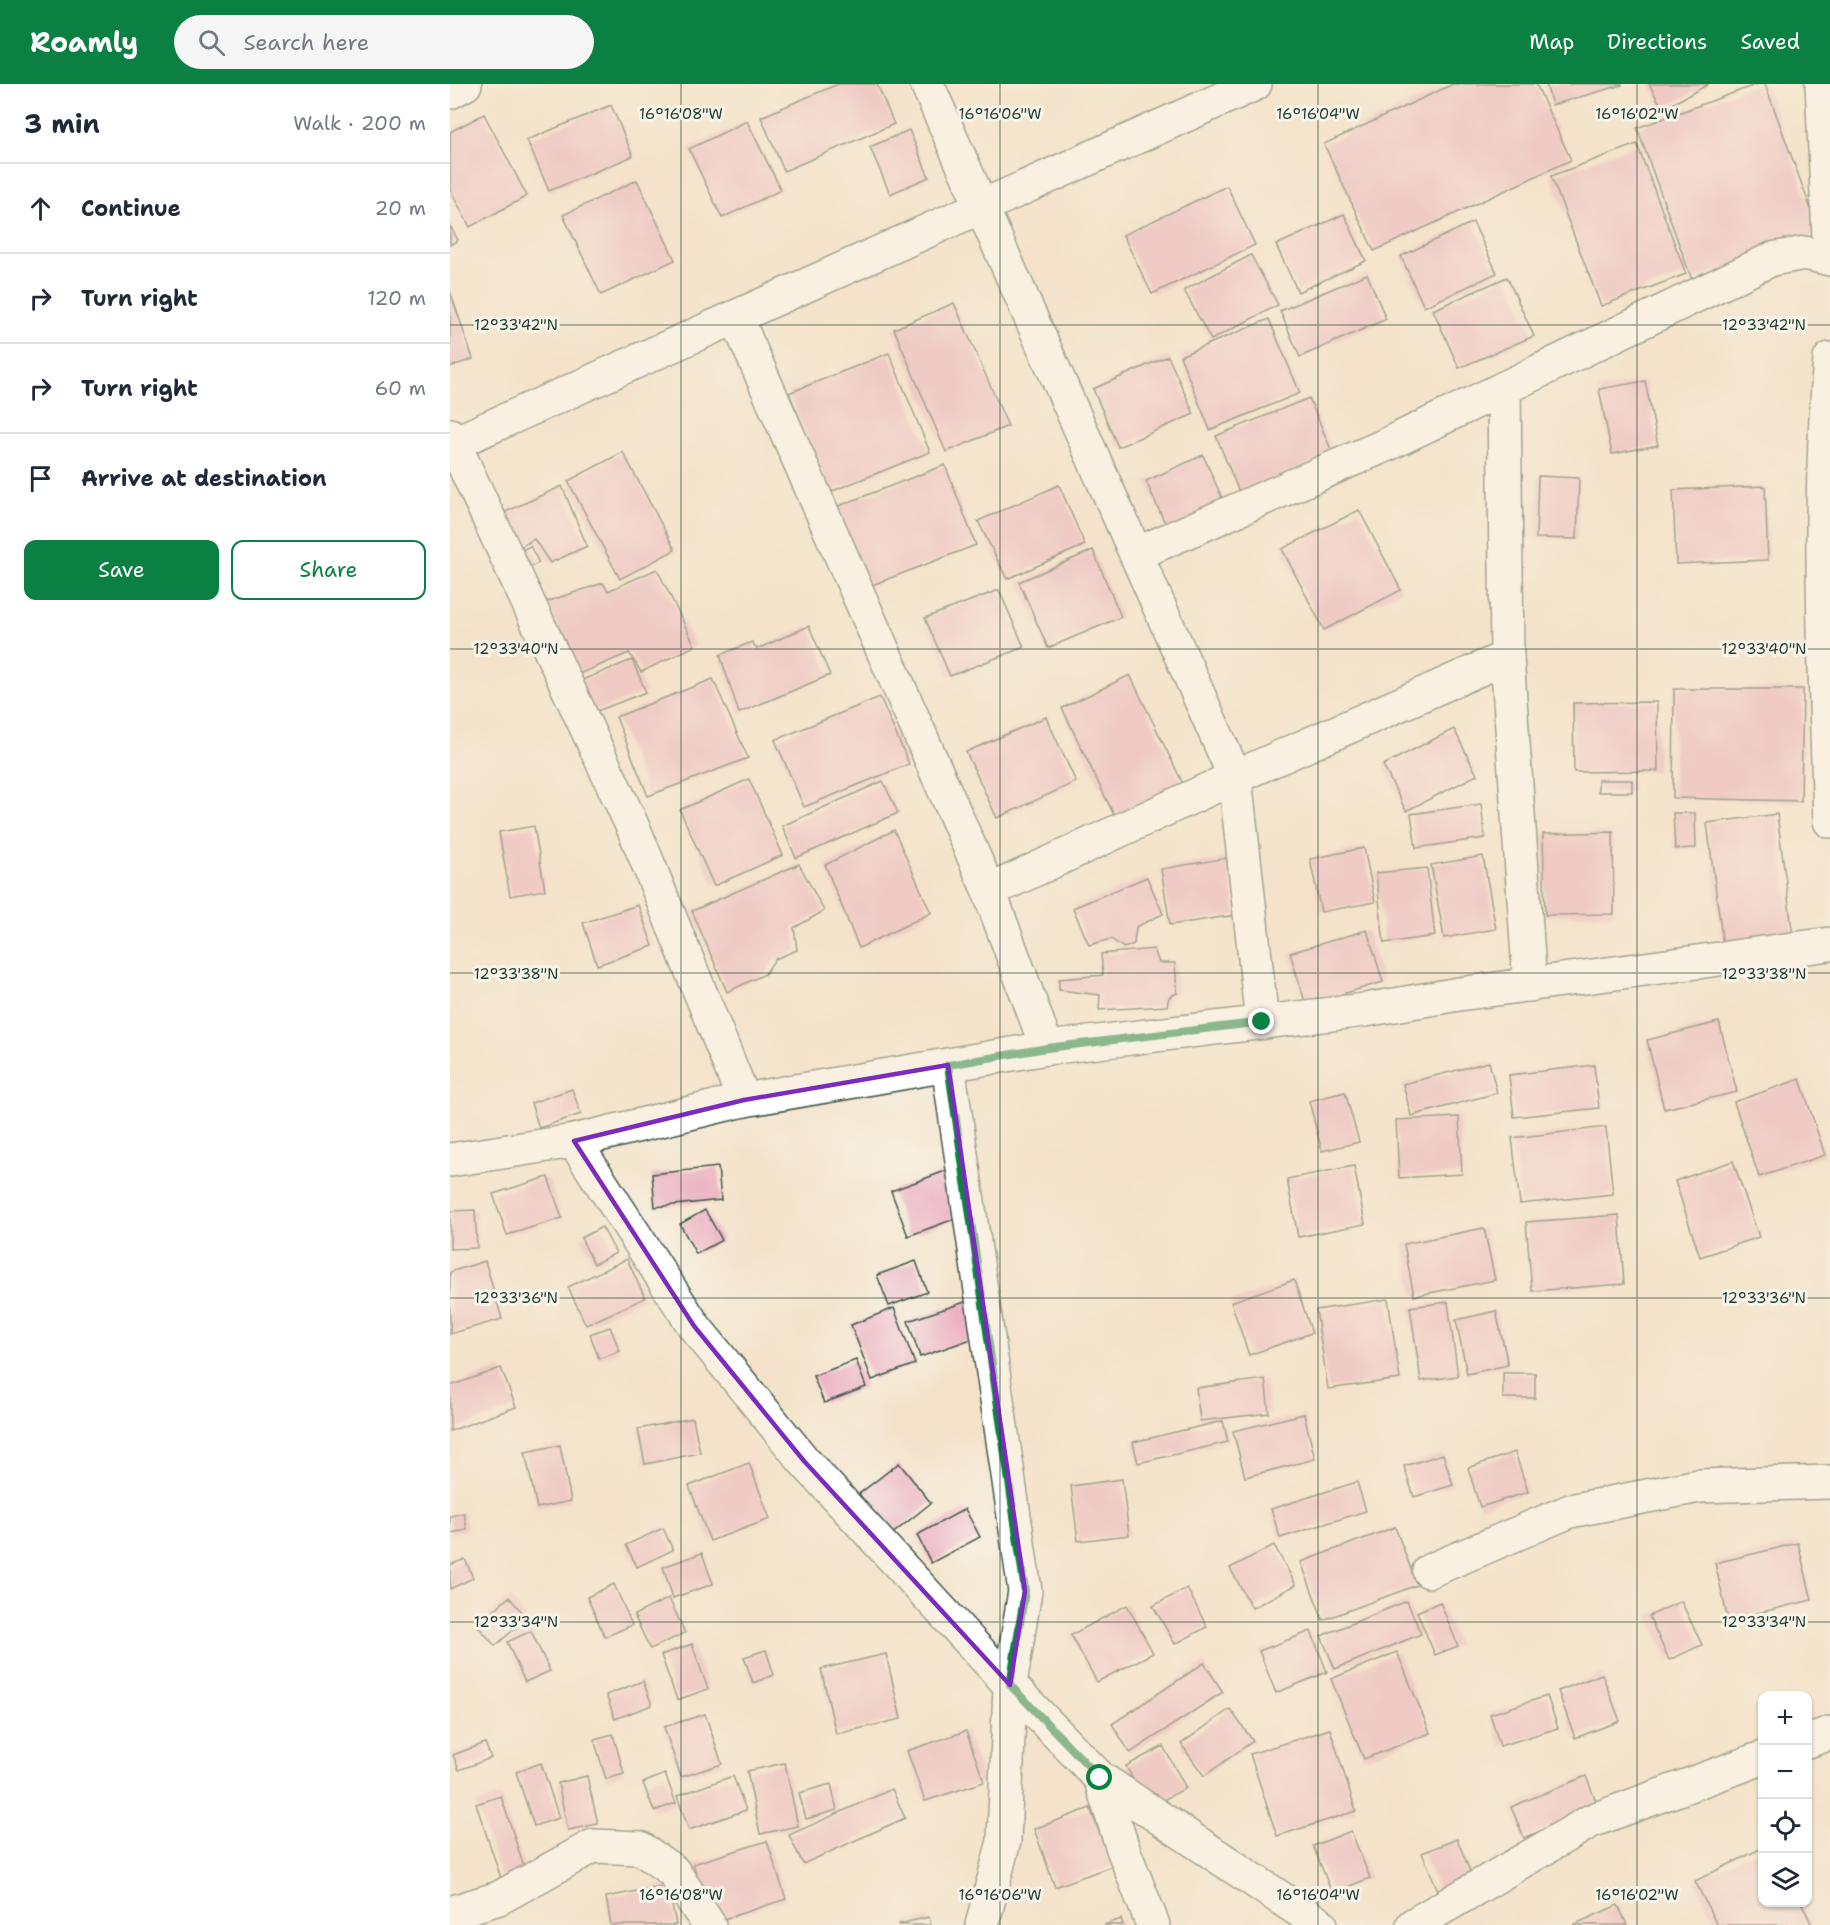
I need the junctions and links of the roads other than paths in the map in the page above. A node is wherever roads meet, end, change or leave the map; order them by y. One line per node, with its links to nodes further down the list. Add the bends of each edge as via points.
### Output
1 (465, 84): 5 (street)
2 (927, 84): 6 (street)
3 (1822, 84): 9 (street, via 1830,259 1805,253 1772,259)
4 (1241, 87): 6 (street)
5 (450, 92)
6 (980, 207): 7 (street); 12 (street)
7 (736, 317): 11 (street); 17 (street)
8 (1830, 359): 10 (street)
9 (1504, 388): 12 (street, via 1388,444); 13 (street)
10 (1828, 405): 14 (street, via 1822,560)
11 (451, 441): 23 (street, via 636,834)
12 (1136, 554): 15 (street)
13 (1507, 657): 15 (street); 19 (street)
14 (1827, 663): 16 (street)
15 (1235, 777): 17 (street); 20 (street)
16 (1830, 821)
17 (989, 891): 21 (street)
18 (1830, 944): 19 (street)
19 (1530, 985): 20 (street)
20 (1262, 1022): 21 (street)
21 (1047, 1048): 22 (street)
22 (948, 1065): 23 (street); 28 (street, via 1025,1591)
23 (744, 1100): 24 (street)
24 (574, 1141): 25 (street); 28 (street, via 694,1326 804,1461)
25 (450, 1160)
26 (1830, 1482): 27 (street, via 1699,1486 1570,1511)
27 (1429, 1571)
28 (1010, 1685): 32 (street); 35 (street, via 1004,1840)
29 (1830, 1733): 30 (street)
30 (1812, 1740)
31 (1758, 1759): 38 (street, via 1592,1821)
32 (1100, 1778): 36 (street); 37 (street)
33 (450, 1913): 34 (street, via 499,1898 593,1846 640,1848 673,1871)
34 (709, 1925)
35 (982, 1925)
36 (1153, 1925)
37 (1320, 1925)
38 (1413, 1925)

